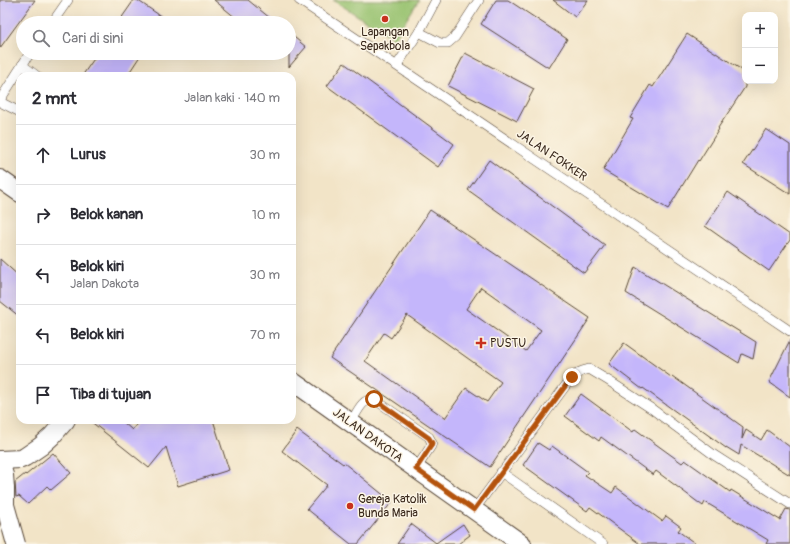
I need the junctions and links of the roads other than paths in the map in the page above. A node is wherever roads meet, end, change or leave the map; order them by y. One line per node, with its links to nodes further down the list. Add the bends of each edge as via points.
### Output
1 (68, 0): 5 (lane)
2 (299, 0): 8 (lane, JALAN FOKKER)
3 (436, 0): 6 (lane)
4 (478, 0): 6 (lane, via 455,37 448,43 440,43)
5 (57, 16)
6 (419, 32): 8 (lane)
7 (26, 60): 9 (lane)
8 (397, 65): 17 (lane, JALAN FOKKER)
9 (22, 66): 10 (lane); 11 (lane)
10 (18, 72)
11 (31, 72)
12 (16, 76): 13 (lane)
13 (0, 101): 14 (lane)
14 (16, 110)
15 (0, 179): 16 (street)
16 (16, 190)
17 (790, 331)
18 (296, 384): 19 (street, JALAN DAKOTA)
19 (351, 422): 22 (street, JALAN DAKOTA); 22 (lane, via 364,402 374,399 429,438 431,446)
20 (62, 424): 21 (street, via 41,446 21,460)
21 (0, 461): 26 (street, via 4,475 4,505)
22 (416, 469): 25 (street, JALAN DAKOTA)
23 (502, 472): 24 (lane, via 572,377 589,369); 25 (lane); 28 (lane)
24 (790, 504)
25 (474, 510): 27 (street, JALAN DAKOTA)
26 (16, 544)
27 (522, 544)
28 (603, 544)

